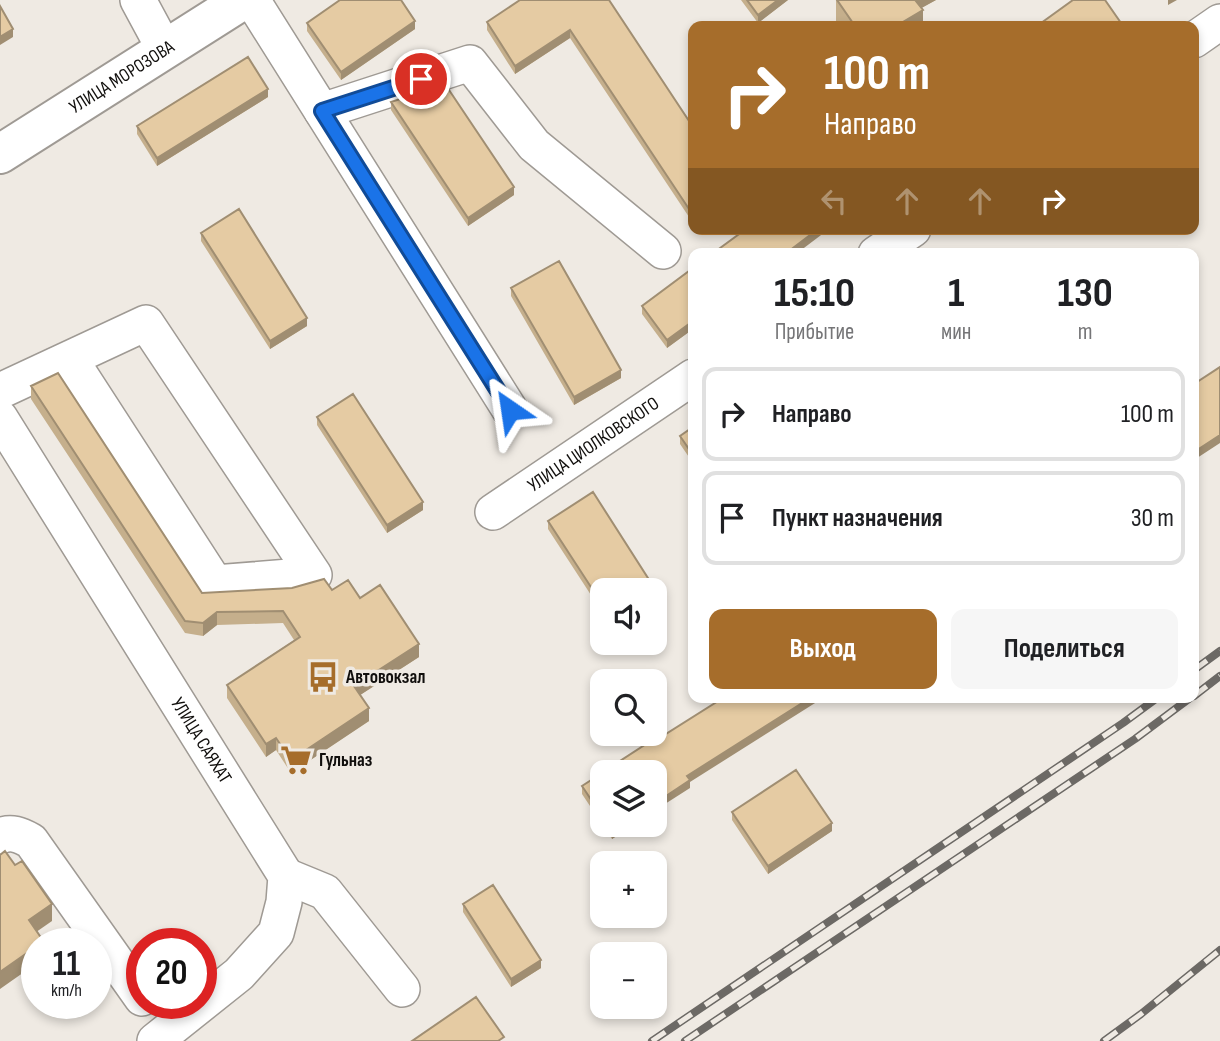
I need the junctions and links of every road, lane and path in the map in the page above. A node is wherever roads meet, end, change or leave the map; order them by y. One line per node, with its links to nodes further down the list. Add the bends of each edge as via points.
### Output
1 (138, 0): 6 (street)
2 (243, 0): 6 (main road, УЛИЦА МОРОЗОВА)
3 (252, 0): 7 (street)
4 (1220, 22): 5 (street)
5 (1199, 37)
6 (165, 50): 8 (main road, УЛИЦА МОРОЗОВА)
7 (322, 111): 11 (street, via 470,63 534,145); 15 (street)
8 (0, 154)
9 (904, 235): 10 (street)
10 (885, 248)
11 (663, 251)
12 (70, 359): 12 (street, via 215,583 314,575 146,323); 14 (street)
13 (688, 380): 17 (street, УЛИЦА ЦИОЛКОВСКОГО)
14 (0, 391)
15 (510, 410)
16 (0, 418): 19 (street, УЛИЦА САЯХАТ)
17 (493, 512)
18 (0, 836): 20 (street, via 17,834 30,841)
19 (286, 876): 21 (street, via 325,892); 23 (street, via 275,933 239,974)
20 (126, 976)
21 (402, 989)
22 (153, 1019): 23 (street)
23 (161, 1037)

